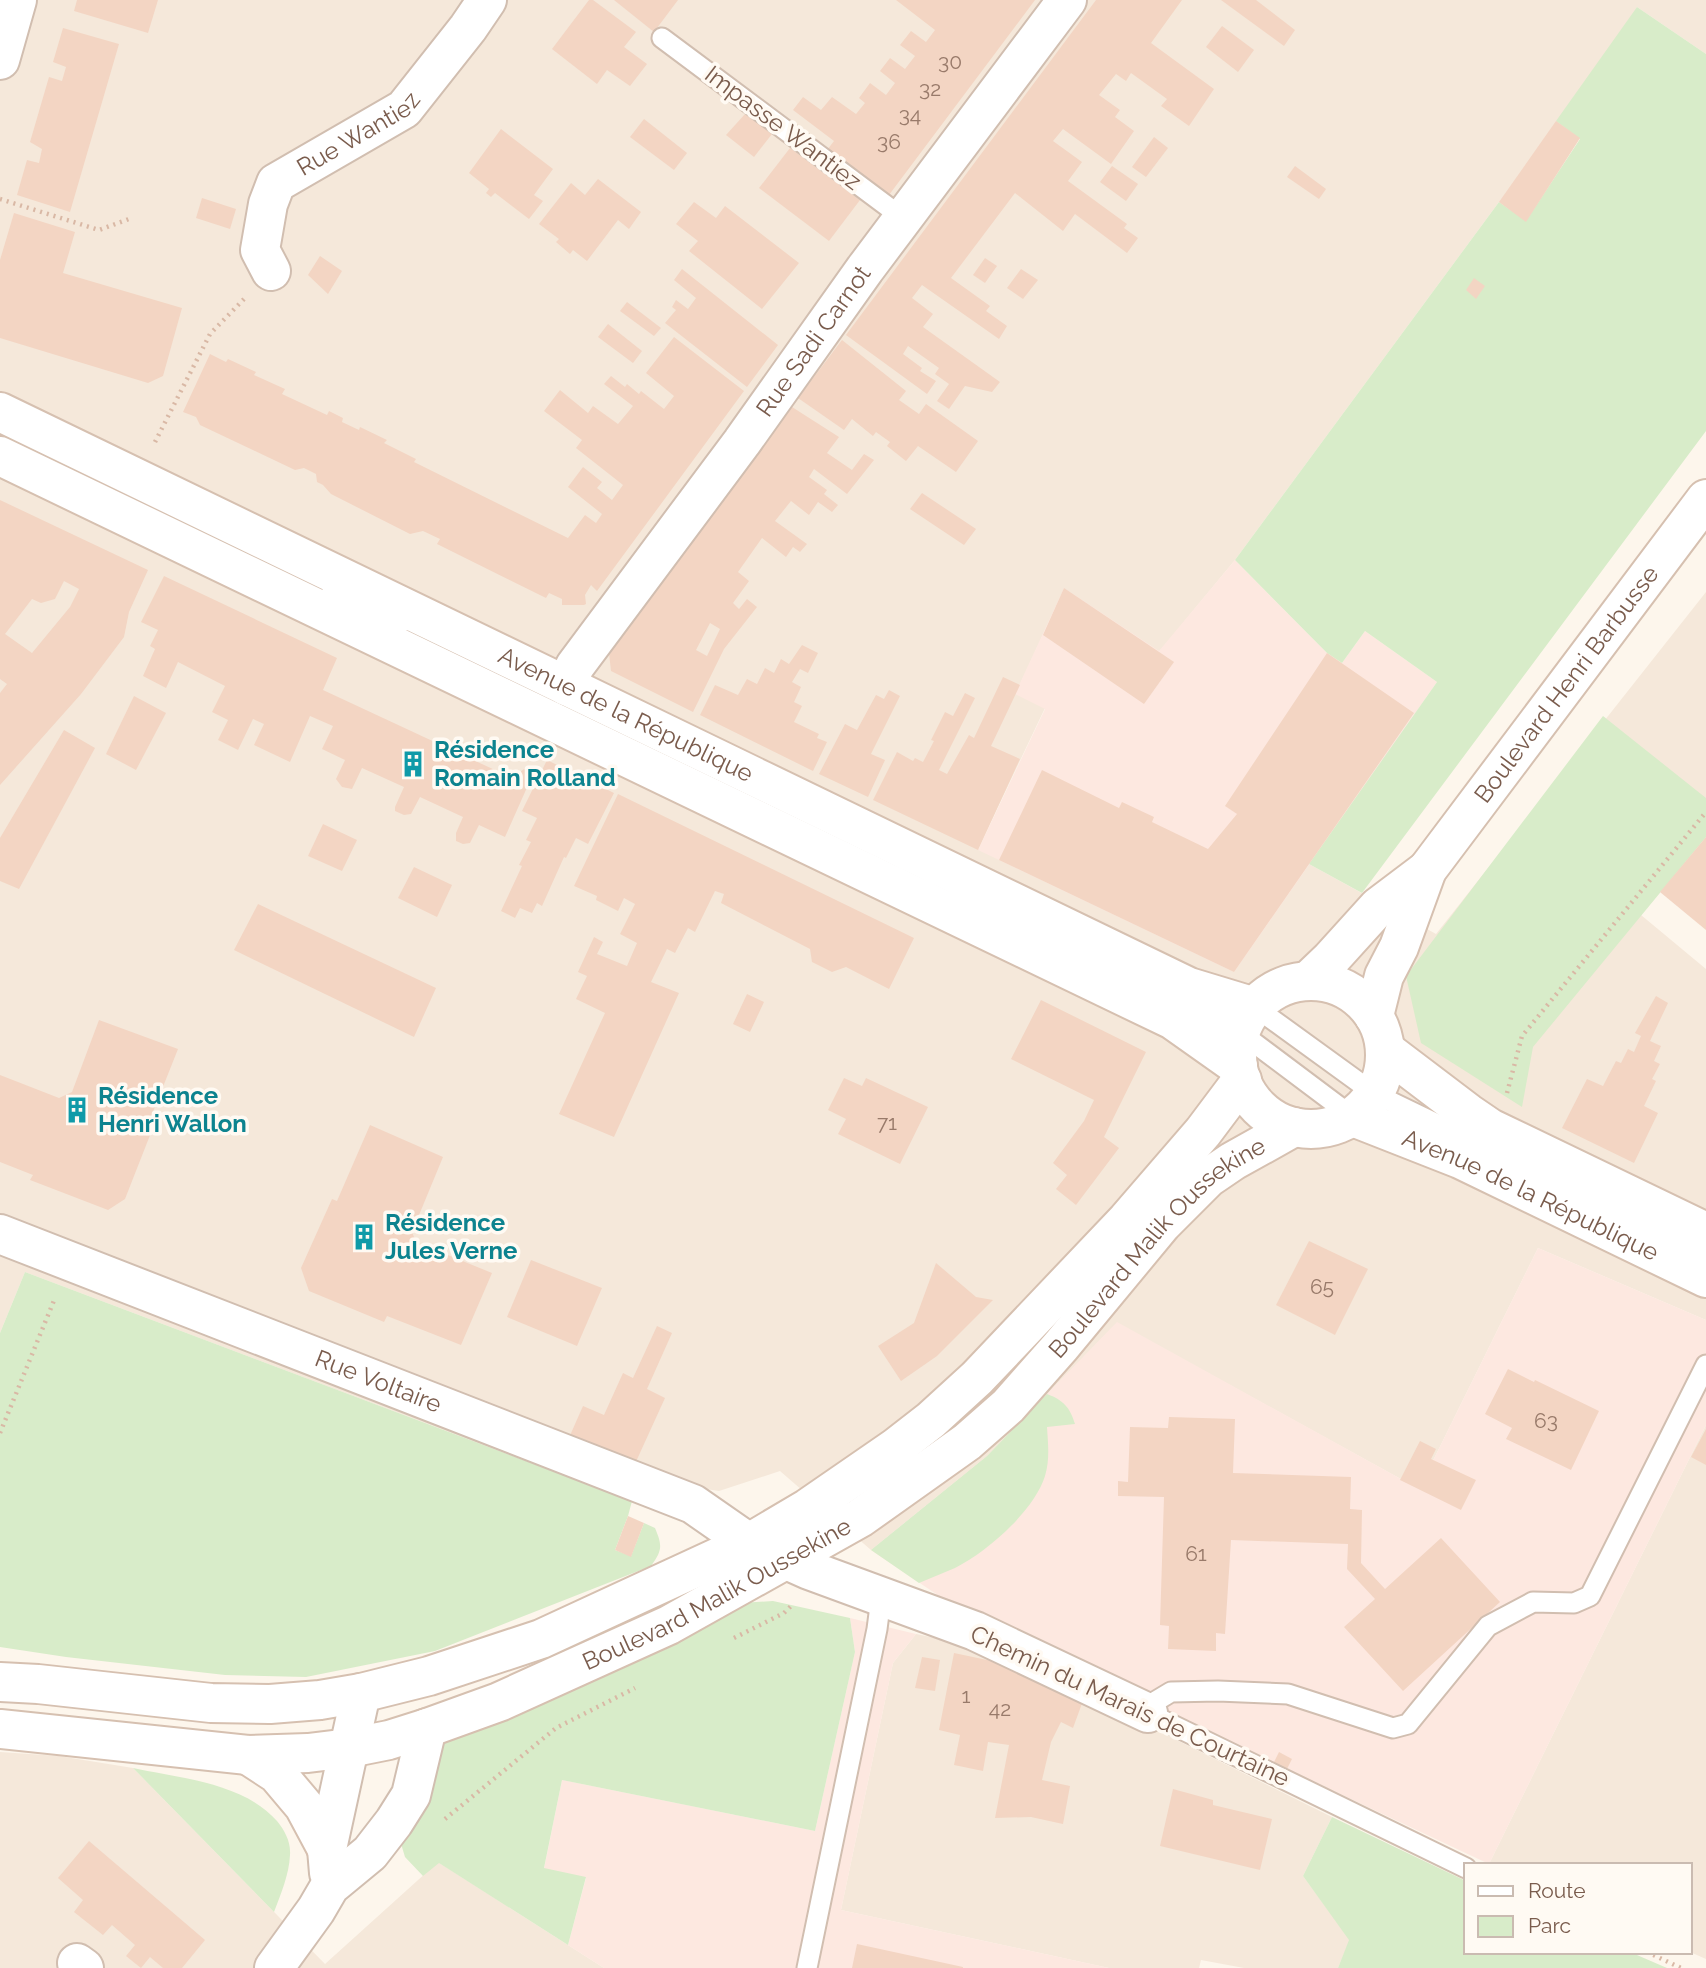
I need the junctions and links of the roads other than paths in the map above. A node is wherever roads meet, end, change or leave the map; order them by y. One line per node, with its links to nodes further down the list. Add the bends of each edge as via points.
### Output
1 (17, 0): 5 (main road)
2 (487, 0): 7 (main road, Rue Wantiez, via 404,109 276,183 260,250)
3 (1067, 0): 6 (main road, Rue Sadi Carnot)
4 (662, 38): 6 (lane, Impasse Wantiez)
5 (0, 60)
6 (903, 218): 15 (main road, Rue Sadi Carnot, via 575,666)
7 (271, 271)
8 (0, 412): 14 (main road, Avenue de la République)
9 (0, 432): 12 (lane)
10 (0, 456): 19 (main road, Avenue de la République, via 1173,1020)
11 (1706, 499): 16 (main road, Boulevard Henri Barbusse)
12 (159, 509)
13 (318, 587): 14 (lane, via 391,623)
14 (425, 618): 15 (main road, Avenue de la République)
15 (566, 686): 19 (main road, Avenue de la République, via 1189,987)
16 (1427, 870): 17 (main road, Boulevard Henri Barbusse, via 1378,906); 18 (main road, Boulevard Henri Barbusse, via 1384,976)
17 (1308, 981): 18 (main road, via 1348,990 1362,1001); 19 (main road, via 1270,994)
18 (1379, 1033): 20 (main road, via 1384,1070); 22 (main road, Avenue de la République, via 1468,1113)
19 (1244, 1047): 20 (lane); 20 (lane); 21 (main road, via 1257,1106); 27 (main road, Boulevard Malik Oussekine, via 1203,1132 1127,1220 976,1378 895,1448)
20 (1364, 1105): 21 (main road, via 1336,1125); 24 (lane); 25 (main road, Avenue de la République, via 1460,1159)
21 (1294, 1127): 28 (main road, Boulevard Malik Oussekine, via 1208,1178 1162,1224 1008,1406 967,1442 860,1518)
22 (1706, 1232)
23 (0, 1234): 27 (main road, Rue Voltaire, via 693,1504)
24 (1706, 1254)
25 (1706, 1278)
26 (1706, 1365): 32 (lane, via 1590,1596 1574,1603 1533,1602 1488,1626 1408,1724 1393,1728 1292,1695 1218,1691 1171,1692)
27 (749, 1543): 28 (main road, Rue Voltaire); 31 (main road, Boulevard Malik Oussekine, via 541,1639)
28 (787, 1560): 29 (main road, Chemin du Marais de Courtaine); 34 (main road, Boulevard Malik Oussekine, via 669,1625 499,1702)
29 (881, 1598): 32 (main road, Chemin du Marais de Courtaine, via 975,1631); 40 (lane)
30 (0, 1682): 31 (main road, Boulevard Malik Oussekine, via 211,1703 270,1704)
31 (361, 1693): 35 (main road)
32 (1148, 1713): 38 (lane, Chemin du Marais de Courtaine)
33 (0, 1728): 36 (main road, Boulevard Malik Oussekine)
34 (427, 1728): 35 (main road, Boulevard Malik Oussekine); 37 (main road, via 411,1795 394,1822 370,1853)
35 (349, 1748): 36 (main road, Boulevard Malik Oussekine); 37 (main road)
36 (248, 1755): 37 (main road, via 277,1774 304,1806)
37 (329, 1867): 39 (main road, via 316,1910)
38 (1464, 1867)
39 (274, 1968)
40 (807, 1968)

